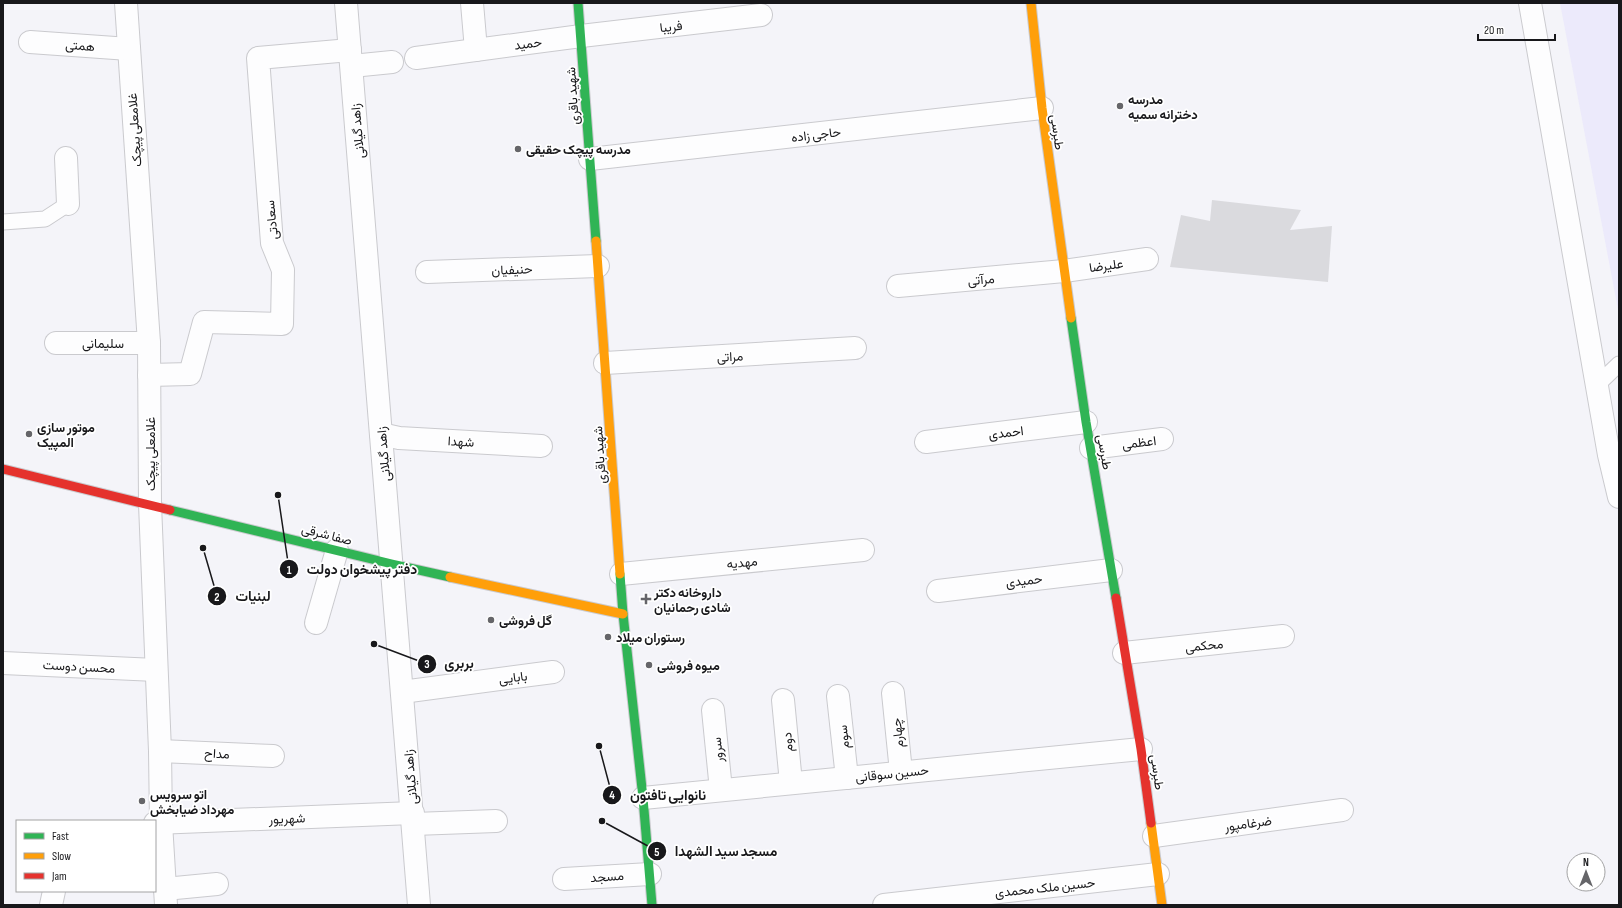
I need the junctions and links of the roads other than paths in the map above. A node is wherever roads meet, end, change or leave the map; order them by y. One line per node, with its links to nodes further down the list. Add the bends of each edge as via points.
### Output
1 (126, 3): 10 (street, غلامعلی پیچک)
2 (346, 3): 12 (street, زاهد گیلانی)
3 (472, 3): 11 (street)
4 (578, 3): 8 (street, شهید باقری)
5 (1031, 3): 15 (street, طبرسی)
6 (1530, 3): 31 (street)
7 (761, 16): 8 (street, فریبا)
8 (581, 36): 11 (street, حمید); 17 (street, شهید باقری)
9 (30, 42): 10 (street, همتی)
10 (129, 48): 26 (street, غلامعلی پیچک)
11 (476, 50): 13 (street, حمید)
12 (351, 58): 14 (street); 30 (street, سعادتی, via 258,58 272,243 283,270 282,324 204,322 190,374); 33 (street, زاهد گیلانی)
13 (416, 58)
14 (392, 62)
15 (1042, 108): 17 (street, حاجی زاده); 22 (street, طبرسی)
16 (66, 158): 18 (street)
17 (590, 159): 21 (street, شهید باقری)
18 (68, 204): 19 (lane, via 45,219)
19 (3, 222)
20 (1147, 259): 22 (street, علیرضا)
21 (598, 266): 23 (street, حنیفیان); 28 (street, شهید باقری)
22 (1064, 271): 24 (street, مرآتی); 32 (street, طبرسی)
23 (427, 272)
24 (898, 286)
25 (56, 343): 26 (street, سلیمانی)
26 (148, 343): 30 (street, غلامعلی پیچک)
27 (855, 348): 28 (street, مراتی)
28 (605, 363): 45 (street, شهید باقری)
29 (1619, 364): 31 (lane)
30 (149, 375): 40 (street, غلامعلی پیچک)
31 (1597, 385): 39 (street)
32 (1086, 422): 35 (street, احمدی); 37 (street, طبرسی)
33 (381, 434): 36 (street, شهدا, via 399,438); 43 (street, زاهد گیلانی)
34 (1162, 439): 37 (street, اعظمی)
35 (926, 442)
36 (541, 446)
37 (1091, 448): 44 (street, طبرسی)
38 (3, 469): 40 (street, صفا شرقی)
39 (1619, 497)
40 (150, 504): 41 (street, صفا شرقی); 52 (street, غلامعلی پیچک)
41 (337, 550): 43 (street, صفا شرقی); 48 (street)
42 (862, 550): 45 (street, مهدیه)
43 (392, 564): 47 (street, صفا شرقی); 54 (street, زاهد گیلانی)
44 (1111, 570): 46 (street, حمیدی); 50 (street, طبرسی)
45 (621, 574): 47 (street, شهید باقری)
46 (938, 591)
47 (623, 614): 66 (street, شهید باقری)
48 (316, 623)
49 (1283, 636): 50 (street, محکمی)
50 (1124, 653): 59 (street, طبرسی)
51 (3, 663): 52 (street, محسن دوست)
52 (156, 670): 60 (street, غلامعلی پیچک)
53 (553, 672): 54 (street, بابایی)
54 (402, 692): 68 (street, زاهد گیلانی)
55 (893, 693): 62 (street, چهارم)
56 (838, 696): 63 (street, سوم)
57 (783, 700): 64 (street, دوم)
58 (713, 710): 65 (street, سرور)
59 (1141, 749): 62 (street, حسین سوقانی); 71 (street, طبرسی)
60 (160, 751): 61 (street, مداح); 70 (street, غلامعلی پیچک)
61 (273, 756)
62 (901, 772): 63 (street, حسین سوقانی)
63 (847, 778): 64 (street, حسین سوقانی)
64 (791, 783): 65 (street, حسین سوقانی)
65 (721, 790): 66 (street, حسین سوقانی)
66 (643, 798): 72 (street, شهید باقری)
67 (1342, 810): 71 (street, ضرغامپور)
68 (413, 819): 69 (street, شهریور); 70 (street, شهریور); 79 (street, زاهد گیلانی)
69 (496, 821)
70 (158, 823): 77 (street, غلامعلی پیچک)
71 (1154, 836): 73 (street, طبرسی)
72 (650, 874): 74 (street, مسجد); 80 (street, شهید باقری)
73 (1158, 874): 81 (street, حسین ملک محمدی); 82 (street, طبرسی)
74 (564, 879)
75 (217, 884): 77 (street)
76 (54, 892): 78 (street)
77 (165, 897)
78 (51, 905)
79 (420, 905)
80 (652, 905)
81 (884, 905)
82 (1162, 905)

